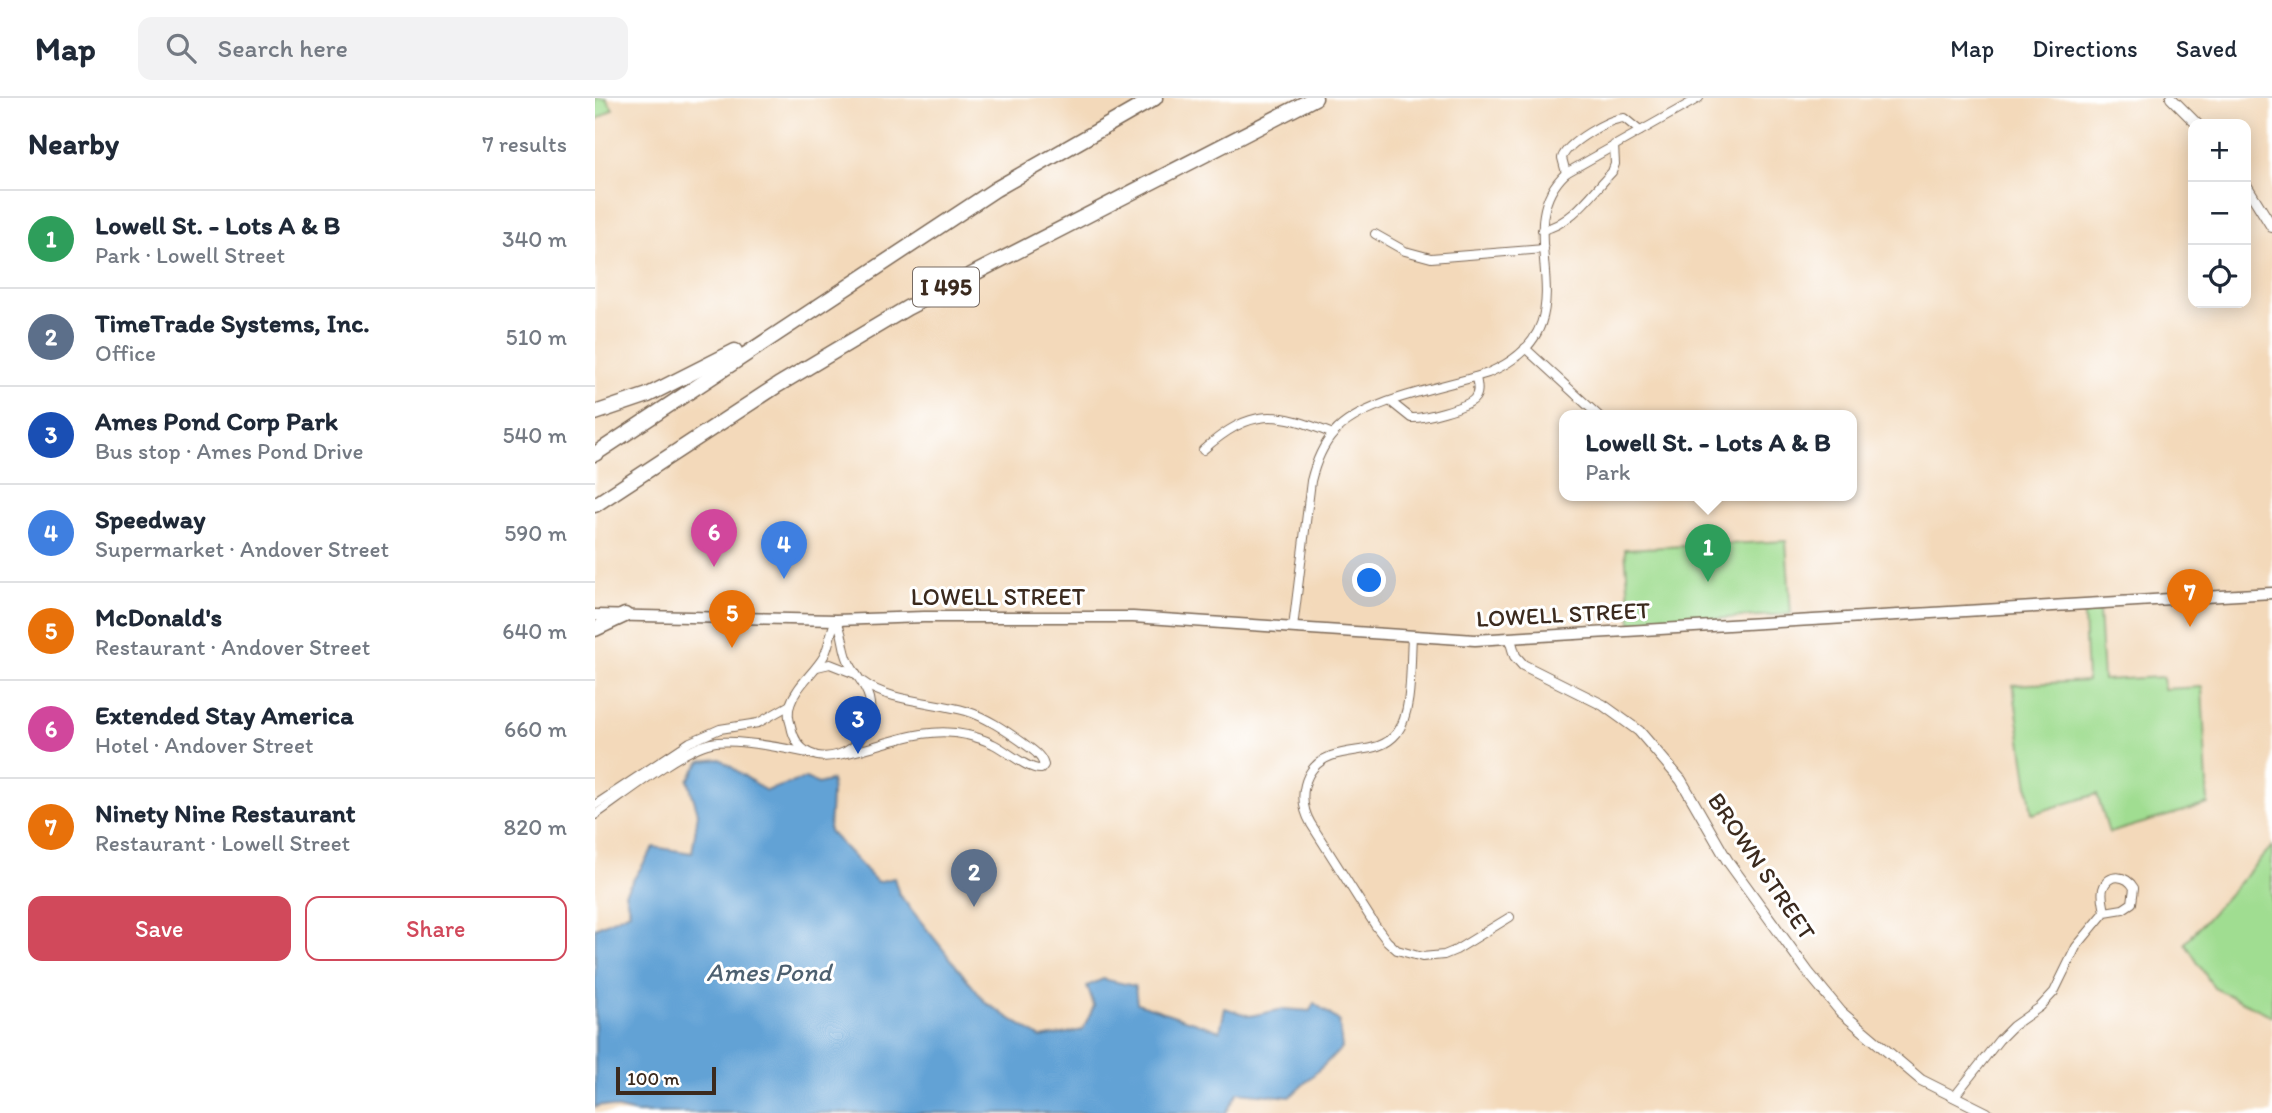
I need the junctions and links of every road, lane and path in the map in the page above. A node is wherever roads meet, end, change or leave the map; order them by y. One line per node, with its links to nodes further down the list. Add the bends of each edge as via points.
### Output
1 (1155, 98): 14 (highway, I 495, via 996,189)
2 (1315, 98): 23 (highway, I 495, via 907,308 756,399)
3 (1699, 98): 6 (street)
4 (2171, 98): 5 (street)
5 (2192, 119)
6 (1640, 131): 7 (street); 8 (street, via 1624,118 1614,120 1569,147 1562,158)
7 (1614, 145): 8 (street); 11 (street, via 1612,172 1569,217)
8 (1566, 173): 11 (street, via 1548,197)
9 (2251, 193): 10 (street)
10 (2272, 227)
11 (1542, 230): 13 (street)
12 (1375, 234): 13 (street, via 1412,253 1437,259)
13 (1543, 249): 15 (street, via 1546,306)
14 (804, 314): 19 (highway, via 669,386); 22 (highway, I 495)
15 (1525, 348): 16 (street, via 1506,366); 18 (street)
16 (1476, 377): 17 (street); 17 (street, via 1478,393 1472,401 1422,417 1411,418)
17 (1391, 402): 20 (street, via 1352,418)
18 (1592, 410)
19 (595, 413)
20 (1333, 434): 21 (street, via 1285,417 1264,416 1232,428); 28 (street, via 1309,489)
21 (1203, 450)
22 (595, 453)
23 (595, 505)
24 (2272, 593): 31 (main road, LOWELL STREET)
25 (595, 615): 26 (main road, LOWELL STREET)
26 (625, 615): 27 (main road, LOWELL STREET); 29 (highway)
27 (835, 620): 28 (main road, LOWELL STREET, via 1123,617); 32 (street); 33 (street, via 842,630 848,660)
28 (1293, 628): 30 (main road, LOWELL STREET)
29 (595, 629)
30 (1412, 638): 31 (main road, LOWELL STREET); 40 (street, via 1402,726 1383,745 1333,755 1319,764 1305,783 1305,814 1375,925 1397,950 1422,957 1444,955)
31 (1510, 639): 41 (street, BROWN STREET, via 1523,665 1603,705 1639,731 1681,780 1753,898 1831,1000 1914,1075)
32 (817, 667): 33 (street, via 833,665); 34 (street)
33 (860, 679): 36 (street, via 870,705 866,733 854,748); 36 (street, via 888,694 980,717 1031,748 1044,765 1032,769 994,744 951,732 921,734)
34 (790, 705): 35 (street, via 792,731); 37 (street, via 758,723 720,729 690,742)
35 (810, 754): 36 (street); 38 (street, via 712,743 678,759)
36 (838, 755)
37 (595, 805)
38 (595, 815)
39 (2105, 912): 39 (street, via 2103,886 2117,877 2127,880 2135,893 2132,903); 41 (street, via 2076,947 2054,992 1999,1040)
40 (1510, 917)
41 (1954, 1097): 42 (street, BROWN STREET)
42 (1987, 1113)

